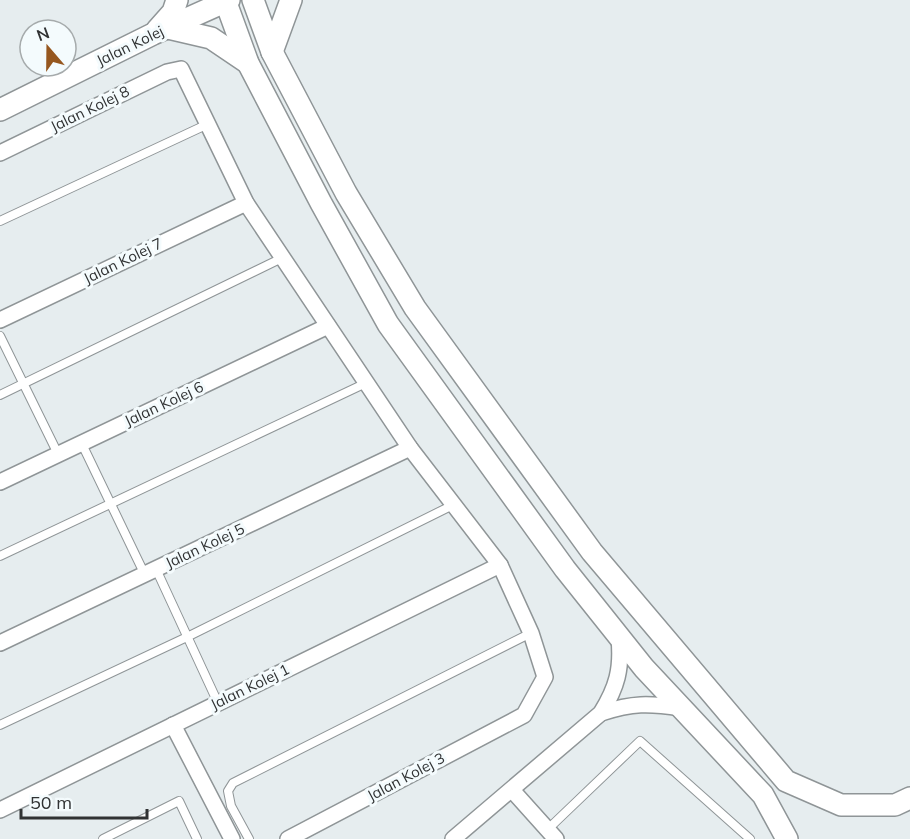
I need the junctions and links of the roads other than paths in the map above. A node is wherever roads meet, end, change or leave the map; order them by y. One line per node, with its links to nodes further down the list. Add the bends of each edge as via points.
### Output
1 (177, 0): 5 (street)
2 (227, 0): 5 (street, Jalan Kolej); 7 (street)
3 (253, 0): 6 (street)
4 (291, 0): 6 (street)
5 (160, 31): 7 (street, via 211,38); 8 (street, Jalan Kolej)
6 (272, 52): 39 (street, via 346,193 415,308 592,552 786,781 841,805 895,805)
7 (248, 63): 31 (street, via 388,324 564,569)
8 (0, 110)
9 (208, 124): 10 (street, Jalan Kolej 8, via 181,69 167,72); 11 (street); 12 (lane)
10 (0, 153)
11 (246, 202): 13 (street); 14 (street, Jalan Kolej 7)
12 (0, 220)
13 (282, 258): 15 (street); 18 (lane)
14 (0, 320)
15 (328, 326): 17 (street); 20 (street, Jalan Kolej 6)
16 (0, 336): 18 (lane)
17 (366, 383): 21 (street); 24 (lane)
18 (23, 384): 19 (lane); 22 (lane)
19 (0, 395)
20 (81, 442): 22 (street, Jalan Kolej 6); 24 (lane)
21 (410, 448): 25 (street); 28 (street, Jalan Kolej 5)
22 (58, 454): 23 (street, Jalan Kolej 6)
23 (0, 483)
24 (111, 504): 26 (lane); 28 (lane)
25 (453, 505): 27 (street); 30 (lane)
26 (0, 556)
27 (500, 565): 29 (street); 33 (street, Jalan Kolej 1)
28 (151, 572): 30 (lane); 32 (street, Jalan Kolej 5)
29 (531, 633): 45 (lane, via 233,783 228,791 231,806); 46 (street, Jalan Kolej 3, via 545,677 524,715)
30 (187, 637): 33 (lane); 36 (lane)
31 (619, 638): 34 (street); 35 (street, via 621,662 611,697)
32 (0, 643)
33 (218, 703): 37 (street, Jalan Kolej 1)
34 (681, 708): 35 (street, via 637,704); 49 (street, via 763,795)
35 (601, 713): 38 (street)
36 (0, 725)
37 (173, 725): 40 (street, Jalan Kolej 1); 44 (street)
38 (512, 790): 41 (street); 47 (street)
39 (910, 798)
40 (0, 810)
41 (551, 834): 48 (lane, via 639,741)
42 (103, 839): 43 (lane, via 179,801)
43 (197, 839)
44 (232, 839)
45 (249, 839)
46 (288, 839)
47 (453, 839)
48 (750, 839)
49 (787, 839)

